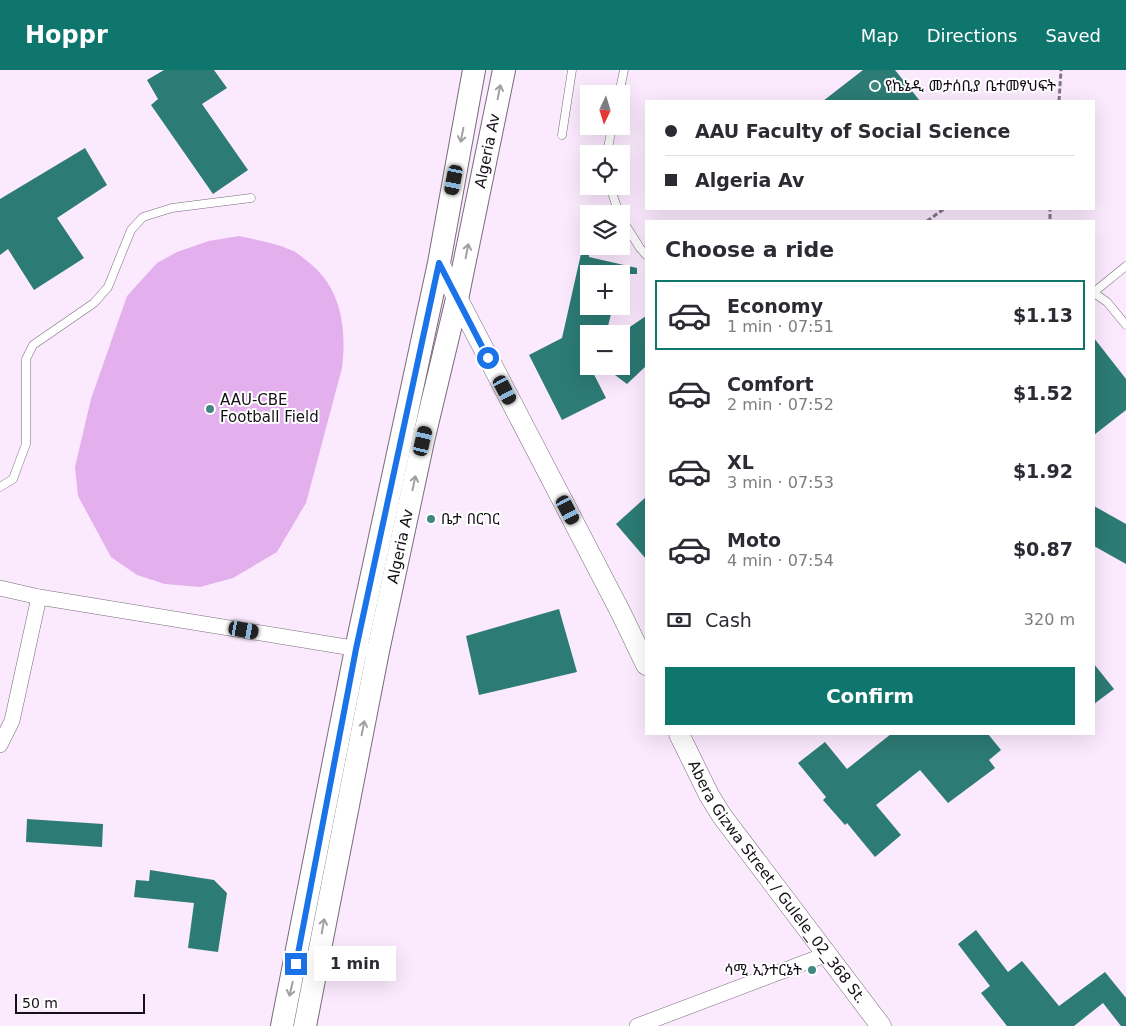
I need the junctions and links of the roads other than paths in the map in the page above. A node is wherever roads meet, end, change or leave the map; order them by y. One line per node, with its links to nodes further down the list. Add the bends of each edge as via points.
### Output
1 (474, 70): 10 (main road, Algeria Av, one-way to 10)
2 (504, 70): 14 (main road, Algeria Av, one-way to 2)
3 (572, 70): 6 (lane)
4 (624, 70): 5 (lane)
5 (621, 85)
6 (562, 135)
7 (251, 198): 16 (lane, via 172,208 144,217 131,230 108,287 94,303 33,345 26,360 26,444 12,479)
8 (630, 232): 9 (lane)
9 (645, 253)
10 (439, 263): 14 (main road); 19 (main road, Algeria Av)
11 (1126, 266): 12 (lane)
12 (1095, 291)
13 (1095, 293): 15 (lane)
14 (457, 299): 20 (main road, Algeria Av, one-way to 14); 21 (main road)
15 (1126, 325)
16 (0, 487)
17 (0, 588): 18 (street)
18 (39, 597): 19 (street); 23 (street, via 12,720)
19 (356, 649): 20 (street); 25 (main road, Algeria Av, one-way to 25)
20 (378, 651): 26 (main road, Algeria Av, one-way to 20)
21 (645, 663)
22 (679, 735): 24 (main road, Abera Gizwa Street / Gulele_02_368 St., via 722,816)
23 (0, 745)
24 (825, 955): 27 (street); 28 (main road, Abera Gizwa Street / Gulele_02_368 St.)
25 (282, 1026)
26 (305, 1026)
27 (637, 1026)
28 (881, 1026)

